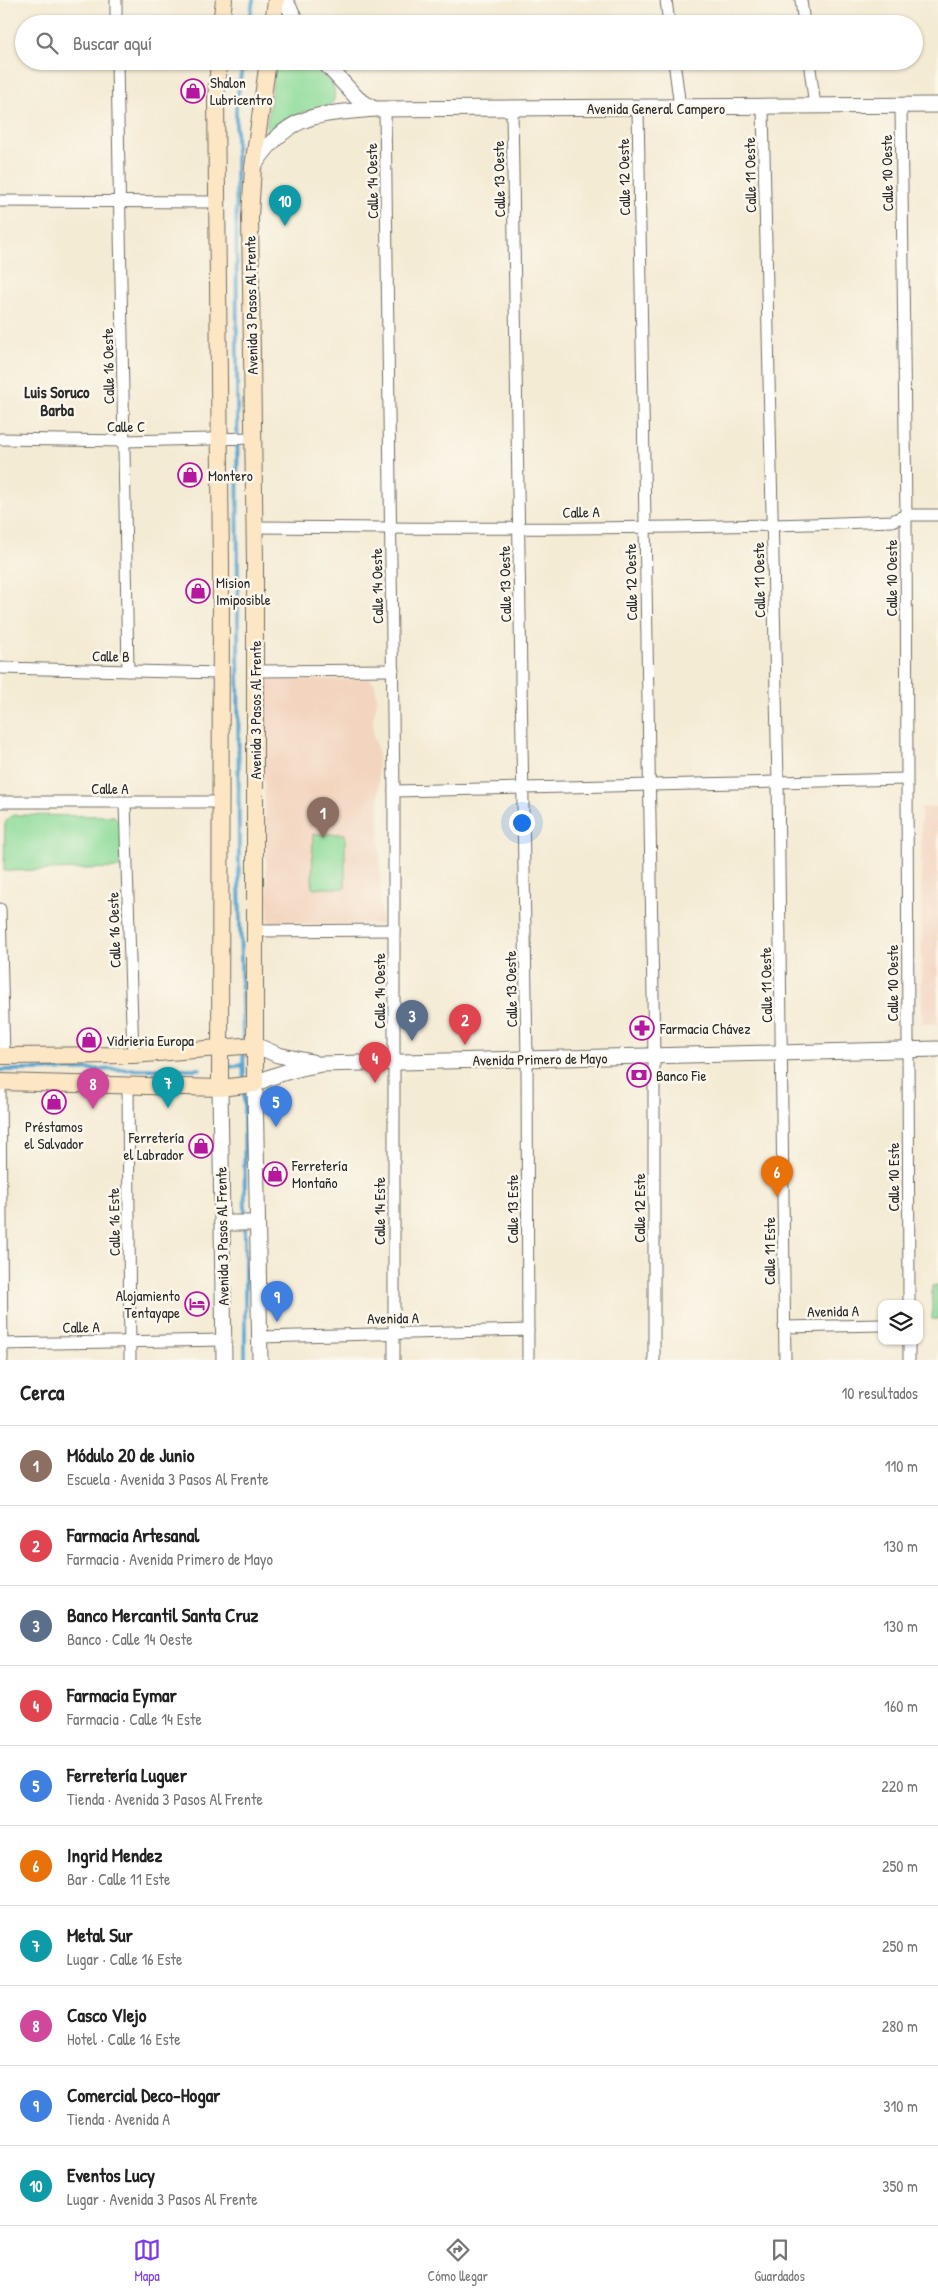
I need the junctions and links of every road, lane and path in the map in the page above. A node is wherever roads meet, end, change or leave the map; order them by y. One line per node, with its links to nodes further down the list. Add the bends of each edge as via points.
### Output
1 (116, 0): 7 (street)
2 (224, 0): 8 (main road)
3 (276, 0): 9 (main road)
4 (285, 0): 10 (street)
5 (666, 0): 11 (street)
6 (801, 0): 12 (street)
7 (116, 15)
8 (222, 15)
9 (274, 15)
10 (293, 15)
11 (668, 15)
12 (803, 15)
13 (117, 70): 28 (street, Calle 16 Oeste)
14 (218, 70): 30 (main road, Avenida 3 Pasos Al Frente)
15 (267, 70): 27 (main road, Avenida 3 Pasos Al Frente)
16 (331, 70): 25 (street, via 358,100)
17 (675, 70): 22 (street)
18 (810, 70): 20 (street)
19 (938, 105): 21 (street, Avenida General Campero)
20 (815, 106): 21 (street, Avenida General Campero); 24 (street, Avenida General Campero)
21 (900, 106): 34 (street, Calle 10 Oeste)
22 (680, 107): 23 (street, Avenida General Campero); 24 (street, Avenida General Campero)
23 (638, 108): 26 (street, Avenida General Campero); 38 (street, Calle 12 Oeste)
24 (763, 108): 36 (street, Calle 11 Oeste)
25 (380, 109): 26 (street, Avenida General Campero); 27 (street, Avenida General Campero, via 328,113 305,120 284,131 266,147); 39 (street, Calle 14 Oeste)
26 (512, 110): 40 (street, Calle 13 Oeste)
27 (253, 167): 32 (main road, Avenida 3 Pasos Al Frente)
28 (120, 200): 29 (street); 30 (street); 33 (street, Calle 16 Oeste)
29 (0, 201)
30 (217, 202): 32 (main road, Avenida 3 Pasos Al Frente)
31 (0, 439): 33 (street, Calle C)
32 (237, 439): 33 (street, Calle C); 37 (main road, Avenida 3 Pasos Al Frente); 45 (main road, Avenida 3 Pasos Al Frente)
33 (124, 441): 43 (street, Calle 16 Oeste)
34 (906, 515): 35 (street); 36 (street, Calle A, via 892,521); 46 (street, Calle 10 Oeste)
35 (938, 515)
36 (773, 526): 38 (street, Calle A); 47 (street, Calle 11 Oeste)
37 (254, 527): 39 (street, Calle A); 44 (main road, Avenida 3 Pasos Al Frente)
38 (644, 527): 40 (street, Calle A); 48 (street, Calle 12 Oeste)
39 (392, 528): 40 (street, Calle A); 42 (street, Calle 14 Oeste)
40 (519, 528): 49 (street, Calle 13 Oeste)
41 (0, 668): 43 (street, Calle B)
42 (393, 670): 44 (street); 50 (street, Calle 14 Oeste)
43 (128, 671): 45 (street, Calle B)
44 (255, 671): 56 (main road, Avenida 3 Pasos Al Frente)
45 (221, 673): 52 (main road, Avenida 3 Pasos Al Frente)
46 (906, 779): 47 (street); 59 (street, Calle 10 Oeste)
47 (778, 782): 48 (street); 60 (street, Calle 11 Oeste)
48 (650, 785): 49 (street); 63 (street, Calle 12 Oeste)
49 (522, 788): 50 (street); 64 (street, Calle 13 Oeste)
50 (394, 791): 55 (street, Calle 14 Oeste)
51 (0, 802): 53 (street, Calle A)
52 (220, 802): 53 (street, Calle A); 57 (main road, Avenida 3 Pasos Al Frente)
53 (125, 803): 61 (street, Calle 16 Oeste)
54 (0, 909): 62 (street)
55 (394, 930): 56 (street); 65 (street, Calle 14 Oeste)
56 (255, 931): 57 (main road, Avenida 3 Pasos Al Frente)
57 (240, 1047): 61 (main road); 66 (street, Avenida Primero de Mayo); 69 (main road, Avenida 3 Pasos Al Frente); 70 (main road, Avenida 3 Pasos Al Frente)
58 (938, 1049): 59 (street, Avenida Primero de Mayo)
59 (907, 1050): 60 (street, Avenida Primero de Mayo); 72 (street, Calle 10 Este)
60 (782, 1052): 63 (street, Avenida Primero de Mayo); 74 (street, Calle 11 Este)
61 (133, 1055): 62 (main road)
62 (2, 1056)
63 (654, 1056): 64 (street, Avenida Primero de Mayo); 88 (street, Calle 12 Este)
64 (527, 1059): 65 (street, Avenida Primero de Mayo); 75 (street, Calle 13 Este)
65 (393, 1062): 66 (street, Avenida Primero de Mayo); 76 (street, Calle 14 Este)
66 (321, 1064): 69 (street, Avenida Primero de Mayo, via 282,1072)
67 (0, 1082): 68 (main road); 80 (street)
68 (128, 1084): 70 (main road); 79 (street, Calle 16 Este)
69 (254, 1084): 70 (main road); 71 (street, Avenida 3 Pasos Al Frente)
70 (227, 1087): 71 (street, Avenida 3 Pasos Al Frente)
71 (242, 1223): 77 (street, Avenida 3 Pasos Al Frente); 78 (street, Avenida 3 Pasos Al Frente)
72 (909, 1300)
73 (878, 1325): 74 (street, Avenida A)
74 (784, 1327): 89 (street, Calle 11 Este)
75 (528, 1330): 76 (street, Avenida A); 87 (street, Calle 13 Este)
76 (394, 1333): 77 (street, Avenida A); 86 (street, Calle 14 Este)
77 (260, 1337): 85 (street, Avenida 3 Pasos Al Frente)
78 (224, 1340): 79 (street, Calle A); 84 (street, Avenida 3 Pasos Al Frente)
79 (130, 1341): 80 (street, Calle A); 83 (street, Calle 16 Este)
80 (1, 1344): 82 (street)
81 (909, 1345): 90 (street)
82 (2, 1360)
83 (130, 1360)
84 (224, 1360)
85 (260, 1360)
86 (394, 1360)
87 (528, 1360)
88 (654, 1360)
89 (785, 1360)
90 (909, 1360)

